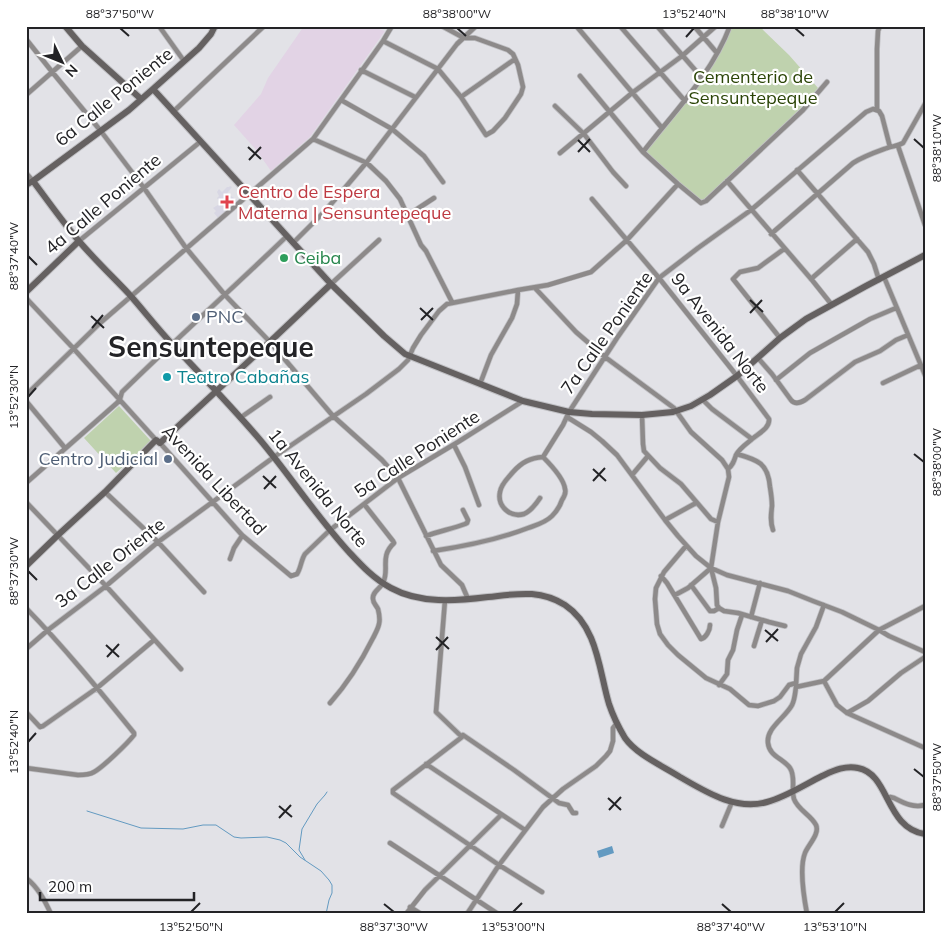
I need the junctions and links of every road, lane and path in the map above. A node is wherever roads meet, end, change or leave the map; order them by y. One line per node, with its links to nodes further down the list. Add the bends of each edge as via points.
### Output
1 (65, 26): 19 (street)
2 (159, 26): 23 (street)
3 (215, 26): 23 (street, 6a Calle Poniente, via 206,41)
4 (264, 26): 42 (street)
5 (392, 26): 18 (street)
6 (442, 26): 15 (street)
7 (476, 26): 15 (street)
8 (620, 26): 27 (street)
9 (657, 26): 21 (street)
10 (694, 26): 16 (street)
11 (716, 26): 16 (street)
12 (730, 26): 20 (street)
13 (880, 26): 41 (street)
14 (578, 28): 32 (street)
15 (464, 38): 22 (street, via 476,38 508,50); 24 (street)
16 (704, 38): 20 (street); 21 (street)
17 (26, 39): 26 (street)
18 (383, 41): 24 (street); 25 (street)
19 (82, 46): 26 (street); 36 (street)
20 (718, 53): 29 (street)
21 (682, 56): 27 (street); 29 (street)
22 (515, 59): 34 (street); 34 (street, via 521,94 494,130 486,135)
23 (184, 61): 31 (street, 6a Calle Poniente)
24 (438, 69): 34 (street); 35 (street)
25 (361, 70): 35 (street); 37 (street)
26 (53, 73): 33 (street); 46 (street)
27 (660, 74): 32 (street); 38 (street)
28 (580, 76): 43 (street)
29 (702, 78): 38 (street)
30 (827, 82): 58 (street, via 803,110)
31 (153, 89): 36 (street, 6a Calle Poniente); 42 (street)
32 (632, 94): 43 (street); 45 (street)
33 (26, 95)
34 (461, 96)
35 (416, 98): 44 (street)
36 (141, 99): 46 (street, 6a Calle Poniente)
37 (341, 100): 44 (street); 48 (street)
38 (685, 101): 45 (street)
39 (925, 104): 50 (street, via 903,143)
40 (555, 106): 47 (street)
41 (877, 110): 51 (street, via 882,116); 55 (street, 7a Calle Poniente, via 866,112)
42 (173, 112): 49 (street)
43 (610, 112): 47 (street); 52 (street)
44 (392, 128): 54 (street); 57 (street, via 424,156)
45 (662, 128): 52 (street)
46 (100, 130): 59 (street, 6a Calle Poniente); 62 (street)
47 (584, 134): 53 (street); 61 (street)
48 (313, 138): 54 (street); 63 (street)
49 (200, 142): 62 (street, 4a Calle Poniente); 63 (street)
50 (898, 146): 51 (street); 69 (street)
51 (890, 147): 64 (street, via 853,163)
52 (643, 152): 60 (street)
53 (560, 153)
54 (366, 162): 68 (street, via 386,181); 76 (street)
55 (798, 170): 64 (street); 67 (street, 7a Calle Poniente)
56 (26, 173): 59 (street)
57 (443, 182)
58 (727, 182): 60 (street, via 701,203); 67 (street)
59 (30, 183): 75 (street, 1a Avenida Norte)
60 (678, 184): 74 (street)
61 (626, 186)
62 (144, 188): 75 (street, 4a Calle Poniente); 77 (street)
63 (248, 194): 71 (street); 77 (street)
64 (818, 194): 70 (street); 72 (street)
65 (434, 198): 68 (street)
66 (592, 199): 74 (street, 9a Avenida Norte)
67 (751, 210): 70 (street); 80 (street, 7a Calle Poniente)
68 (408, 215): 90 (street)
69 (925, 226)
70 (771, 234): 78 (street)
71 (287, 236): 76 (street); 87 (street)
72 (857, 239): 81 (street); 82 (street)
73 (379, 240): 83 (street)
74 (627, 240): 80 (street, 9a Avenida Norte); 84 (street, via 591,272)
75 (79, 242): 86 (street, 4a Calle Poniente); 88 (street, 1a Avenida Norte)
76 (293, 243): 83 (street)
77 (186, 248): 87 (street); 88 (street)
78 (784, 249): 82 (street); 94 (street, via 758,268 740,272 733,279)
79 (925, 255): 81 (street)
80 (659, 278): 99 (street, 7a Calle Poniente); 103 (street, 9a Avenida Norte)
81 (882, 278): 91 (street); 92 (street)
82 (811, 279): 91 (street)
83 (331, 284): 95 (street); 98 (street, via 384,336)
84 (535, 288): 85 (street); 99 (street, via 576,332)
85 (518, 290): 90 (street); 106 (street, via 512,318 491,355)
86 (26, 292)
87 (225, 294): 95 (street); 96 (street)
88 (131, 297): 96 (street, 1a Avenida Norte); 97 (street)
89 (26, 298): 97 (street, Avenida Libertad)
90 (452, 302): 98 (street, 3a Calle Oriente, via 430,322)
91 (832, 305): 94 (street)
92 (896, 308): 93 (street); 104 (street, via 814,350)
93 (908, 335): 101 (street); 104 (street, via 856,362 800,403 795,404)
94 (780, 338): 100 (street)
95 (270, 342): 107 (street); 117 (street)
96 (172, 344): 107 (street, 1a Avenida Norte); 110 (street, via 122,392)
97 (74, 348): 108 (street); 110 (street, Avenida Libertad)
98 (410, 356): 106 (street); 117 (street, 3a Calle Oriente, via 399,369)
99 (605, 357): 114 (street); 115 (street, 7a Calle Poniente)
100 (758, 358): 103 (street); 104 (street)
101 (921, 365): 102 (street); 105 (street)
102 (925, 375)
103 (737, 376): 111 (street); 119 (street, 9a Avenida Norte, via 770,422)
104 (776, 380)
105 (883, 383)
106 (480, 384): 113 (street)
107 (216, 391): 118 (street, 1a Avenida Norte); 120 (street)
108 (26, 395)
109 (270, 397): 118 (street)
110 (120, 399): 120 (street, Avenida Libertad); 122 (street)
111 (703, 400): 114 (street); 119 (street)
112 (26, 401): 122 (street)
113 (523, 401): 115 (street); 121 (street, 5a Calle Poniente)
114 (677, 412): 116 (street); 127 (street, via 691,432 722,460)
115 (568, 415): 116 (street); 126 (street, 7a Calle Poniente); 128 (street, via 602,440)
116 (642, 415): 124 (street, via 643,449)
117 (333, 416): 125 (street, 3a Calle Oriente); 129 (street)
118 (240, 418): 125 (street, 1a Avenida Norte)
119 (752, 439): 123 (street)
120 (158, 441): 131 (street); 134 (street, Avenida Libertad)
121 (454, 445): 129 (street, 5a Calle Poniente); 137 (street)
122 (65, 448): 130 (street)
123 (737, 454): 127 (street); 142 (street, via 758,462 768,472)
124 (648, 456): 128 (street); 135 (street, via 681,484)
125 (274, 457): 134 (street, 3a Calle Oriente); 141 (street, 1a Avenida Norte)
126 (543, 458): 132 (street, via 522,463 500,491 503,508 516,515 530,510); 148 (street, via 551,465 565,490 552,516 500,538)
127 (728, 470): 140 (street)
128 (632, 475): 139 (street)
129 (398, 478): 136 (street, 5a Calle Poniente); 145 (street)
130 (26, 483)
131 (105, 492): 143 (street); 146 (street)
132 (540, 498)
133 (26, 502): 143 (street)
134 (213, 502): 144 (street, Avenida Libertad); 146 (street, 3a Calle Oriente)
135 (696, 503): 139 (street); 140 (street)
136 (364, 504): 141 (street, 5a Calle Poniente); 155 (street, via 394,543 386,553)
137 (479, 505)
138 (463, 510): 145 (street, via 467,523)
139 (664, 520): 147 (street)
140 (718, 522): 151 (street)
141 (330, 530): 152 (street, 5a Calle Poniente, via 305,554 300,569); 155 (street, 1a Avenida Norte)
142 (772, 530)
143 (58, 535): 150 (street); 157 (street)
144 (242, 536): 149 (street); 152 (street, Avenida Libertad)
145 (426, 536): 148 (street)
146 (158, 542): 157 (street, 3a Calle Oriente); 158 (street)
147 (686, 546): 151 (street); 153 (street)
148 (433, 551): 160 (street, via 441,565 462,586)
149 (230, 559)
150 (26, 566)
151 (711, 568): 154 (street); 156 (street); 165 (street)
152 (292, 576)
153 (661, 576): 159 (street); 180 (street, via 655,600 662,638 678,656 706,678)
154 (760, 583): 162 (street); 167 (street)
155 (383, 584): 161 (street, 1a Avenida Norte, via 404,594); 183 (street, via 372,597 378,609 379,625 350,678)
156 (692, 585): 159 (street); 165 (street, via 710,611)
157 (106, 586): 171 (street, 3a Calle Oriente); 173 (street)
158 (204, 592)
159 (675, 595): 169 (street, via 701,639 706,636)
160 (468, 599): 161 (street, 1a Avenida Norte); 186 (street, 1a Avenida Norte, via 534,593 551,598 571,610 591,639)
161 (445, 600): 187 (street, via 436,712)
162 (824, 605): 172 (street); 181 (street, via 801,654)
163 (925, 606): 172 (street)
164 (26, 608): 171 (street)
165 (719, 608): 166 (street)
166 (742, 615): 167 (street); 180 (street, via 727,674)
167 (751, 617): 168 (street)
168 (762, 620): 170 (street); 174 (street)
169 (710, 625)
170 (786, 626)
171 (48, 630): 175 (street, 3a Calle Oriente); 182 (street)
172 (879, 630): 176 (street); 179 (street)
173 (154, 640): 178 (street); 182 (street)
174 (754, 646)
175 (26, 649)
176 (925, 652)
177 (925, 657): 185 (street)
178 (181, 669)
179 (824, 681): 181 (street); 185 (street, via 837,705)
180 (720, 684): 181 (street, via 749,705 758,706 774,701 787,687)
181 (796, 685): 191 (street, via 791,707 774,726 768,740 768,747 790,768)
182 (97, 688): 184 (street, via 43,726 40,727); 190 (street, via 134,733 132,737 100,768 86,775)
183 (330, 703)
184 (26, 712)
185 (848, 713): 188 (street)
186 (617, 723): 192 (street, via 613,728 614,741 606,756); 194 (street, 1a Avenida Norte, via 627,740 641,753 704,790)
187 (462, 737): 189 (street); 192 (street)
188 (925, 748)
189 (426, 764): 197 (street); 202 (street, via 393,793)
190 (26, 768)
191 (792, 792): 193 (street, via 833,771 854,767 872,776); 194 (street, via 763,803); 214 (street, via 817,830 803,858)
192 (552, 797): 196 (street); 199 (street)
193 (887, 799): 195 (street, via 894,798 919,807); 200 (street, via 904,825)
194 (732, 802): 198 (street)
195 (925, 805)
196 (576, 813)
197 (501, 815): 199 (street); 202 (street)
198 (722, 826)
199 (525, 830): 203 (street)
200 (925, 834)
201 (390, 844): 204 (street)
202 (470, 845): 203 (street); 204 (street)
203 (499, 865): 206 (street); 207 (street)
204 (439, 875): 207 (street); 208 (street)
205 (26, 878): 209 (street, via 36,887)
206 (542, 892)
207 (476, 899): 212 (street); 213 (street)
208 (410, 907): 210 (street); 211 (street)
209 (51, 914)
210 (406, 914)
211 (422, 914)
212 (467, 914)
213 (498, 914)
214 (807, 914)

